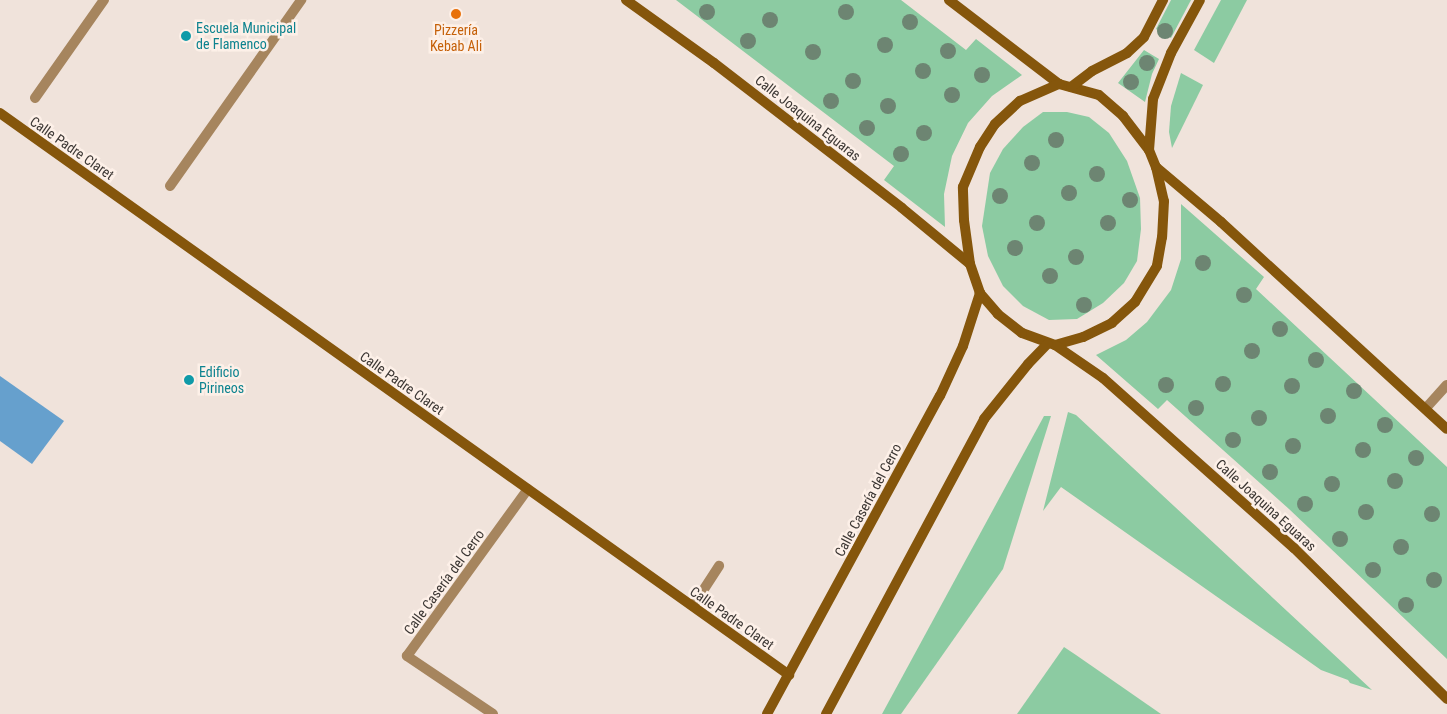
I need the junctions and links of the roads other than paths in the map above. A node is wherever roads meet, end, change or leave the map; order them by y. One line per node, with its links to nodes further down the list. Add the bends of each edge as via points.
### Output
1 (104, 0): 9 (street)
2 (301, 0): 13 (street)
3 (626, 0): 14 (main road, Calle Joaquina Eguaras, via 721,69)
4 (950, 0): 7 (main road)
5 (1163, 0): 8 (main road, via 1144,37 1127,53)
6 (1200, 0): 11 (main road, via 1171,53 1153,99)
7 (1059, 84): 8 (main road); 14 (main road, via 1020,101 996,124 980,147 963,188)
8 (1071, 87): 11 (main road, via 1099,95 1123,116)
9 (35, 98)
10 (0, 113): 20 (main road, Calle Padre Claret)
11 (1149, 150): 12 (main road)
12 (1156, 167): 16 (main road, via 1164,201 1162,237 1157,266 1148,284 1135,302 1112,322 1084,337); 18 (main road)
13 (170, 186)
14 (970, 264): 15 (main road)
15 (980, 293): 16 (main road, Calle Joaquina Eguaras, via 998,314 1022,333); 23 (main road, Calle Casería del Cerro, via 963,346 940,396)
16 (1051, 344): 24 (main road, Calle Joaquina Eguaras, via 1103,378 1294,548); 27 (main road, via 1028,364 984,419)
17 (1447, 385): 18 (street)
18 (1426, 408): 19 (main road)
19 (1447, 429)
20 (528, 490): 22 (main road, Calle Padre Claret); 25 (street, Calle Casería del Cerro, via 407,656)
21 (719, 566): 22 (street)
22 (693, 606): 23 (main road, Calle Padre Claret)
23 (789, 675): 26 (main road, Calle Casería del Cerro)
24 (1447, 699)
25 (493, 714)
26 (767, 714)
27 (826, 714)

